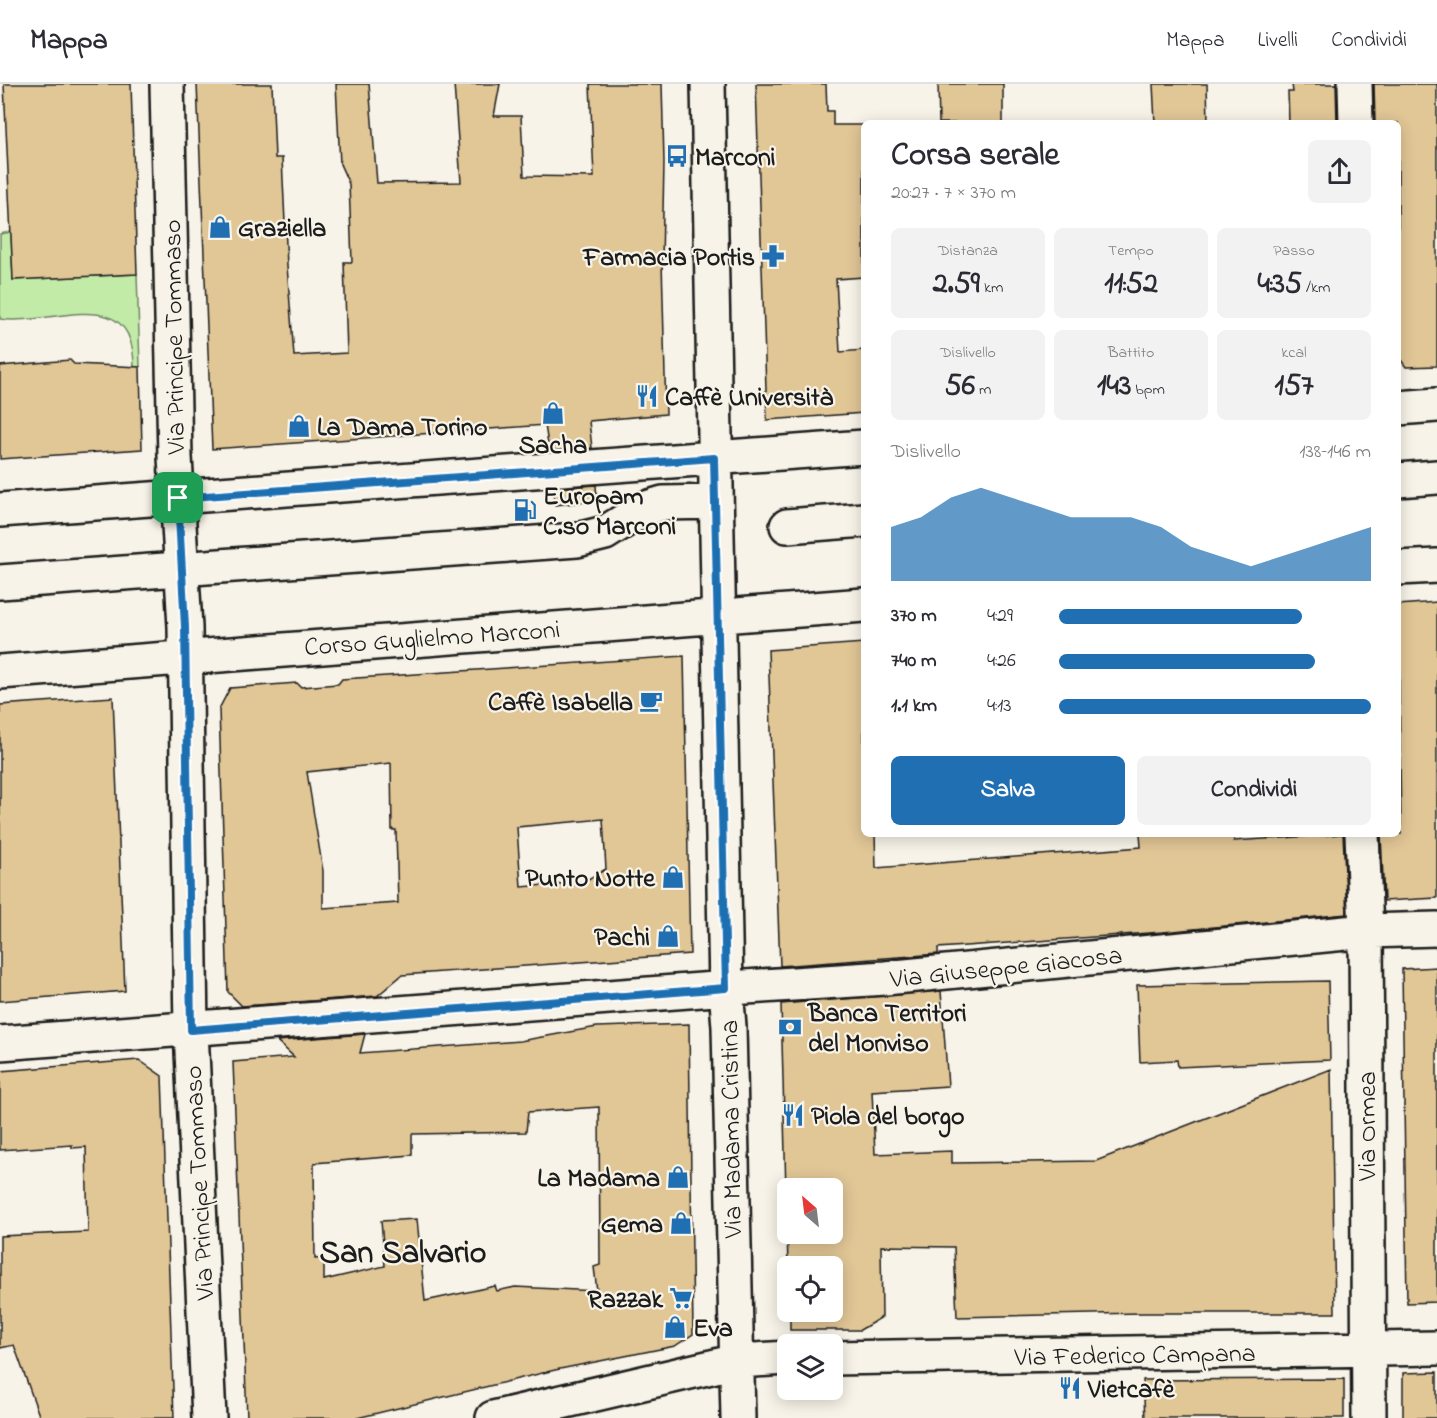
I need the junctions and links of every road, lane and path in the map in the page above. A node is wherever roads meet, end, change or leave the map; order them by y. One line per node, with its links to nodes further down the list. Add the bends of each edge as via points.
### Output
1 (167, 84): 11 (street, Via Principe Tommaso)
2 (708, 84): 8 (street, Via Madama Cristina)
3 (1355, 84): 4 (street)
4 (1356, 120)
5 (1437, 405): 6 (street)
6 (1401, 408)
7 (861, 447): 8 (street)
8 (714, 458): 11 (street); 12 (street, Via Madama Cristina)
9 (1437, 477): 10 (street)
10 (1401, 480)
11 (178, 498): 13 (street); 18 (street, Via Principe Tommaso)
12 (716, 502): 18 (street, via 663,503 643,508 604,533 577,540); 21 (street, Via Madama Cristina)
13 (0, 510)
14 (861, 520): 15 (street)
15 (787, 526)
16 (1437, 566): 17 (street)
17 (1401, 568)
18 (182, 569): 19 (street); 22 (street, Via Principe Tommaso)
19 (0, 582)
20 (861, 605): 21 (street, Corso Guglielmo Marconi)
21 (718, 616): 22 (street, Corso Guglielmo Marconi); 27 (street, Via Madama Cristina)
22 (184, 656): 23 (street, Corso Guglielmo Marconi); 28 (street, Via Principe Tommaso)
23 (0, 672)
24 (1362, 837): 26 (street, Via Ormea)
25 (1437, 929): 26 (street, Via Giuseppe Giacosa)
26 (1366, 931): 27 (street, Via Giuseppe Giacosa, via 885,978); 31 (street, Via Ormea)
27 (726, 988): 28 (street, Via Giuseppe Giacosa); 34 (street, Via Madama Cristina)
28 (191, 1030): 29 (street, Via Giuseppe Giacosa); 35 (street, Via Principe Tommaso)
29 (0, 1043)
30 (1437, 1348): 31 (street, Via Federico Campana)
31 (1368, 1351): 32 (street, Via Federico Campana); 38 (street, Via Ormea)
32 (843, 1358)
33 (777, 1359): 34 (street)
34 (737, 1361): 36 (street); 37 (street, Via Madama Cristina)
35 (209, 1418)
36 (493, 1418)
37 (738, 1418)
38 (1369, 1418)

